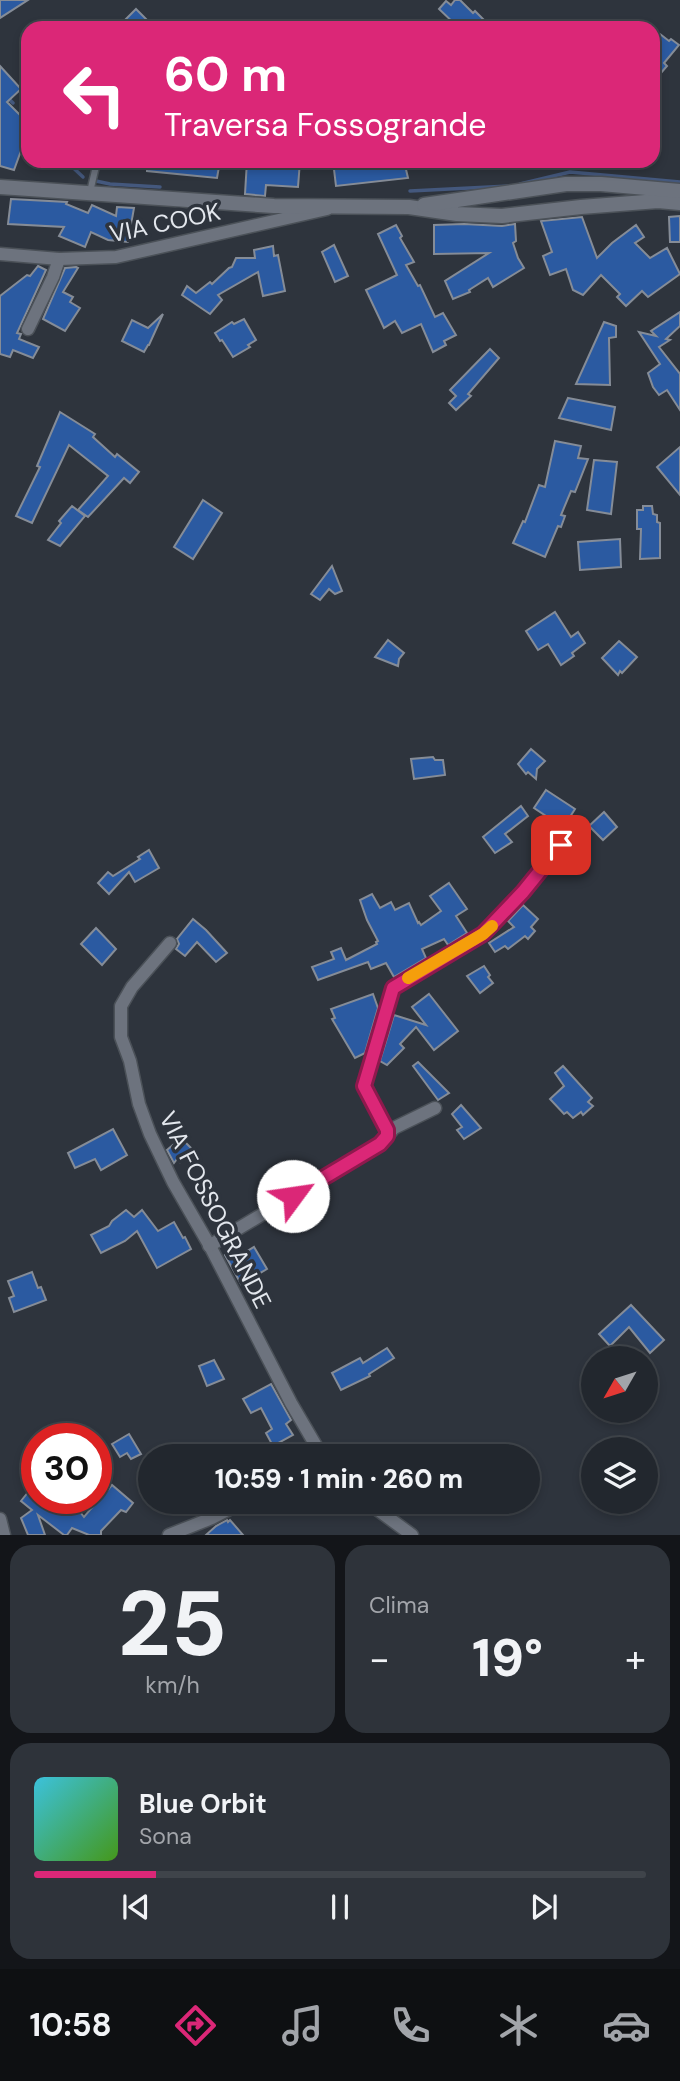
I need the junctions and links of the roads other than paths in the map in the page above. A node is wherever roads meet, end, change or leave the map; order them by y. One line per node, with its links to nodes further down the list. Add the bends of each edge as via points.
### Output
1 (96, 168): 4 (lane)
2 (0, 187): 4 (street)
3 (680, 191): 7 (street, via 566,184)
4 (90, 192): 6 (street, via 204,203)
5 (680, 203): 7 (street, via 658,201 502,216)
6 (336, 207): 7 (street); 9 (street, VIA COOK, via 116,257)
7 (408, 207)
8 (0, 254): 9 (street, VIA COOK)
9 (59, 259): 10 (street)
10 (28, 329)
11 (561, 845): 14 (street, via 483,934 393,988 364,1086)
12 (170, 943): 15 (street, VIA FOSSOGRANDE, via 121,1006 121,1037 150,1134)
13 (435, 1108): 14 (street)
14 (387, 1136): 15 (street)
15 (209, 1246): 16 (street, VIA FOSSOGRANDE)
16 (315, 1444)
17 (220, 1514): 21 (street)
18 (383, 1514): 22 (street)
19 (0, 1519): 20 (street)
20 (4, 1535)
21 (169, 1535)
22 (412, 1535)

